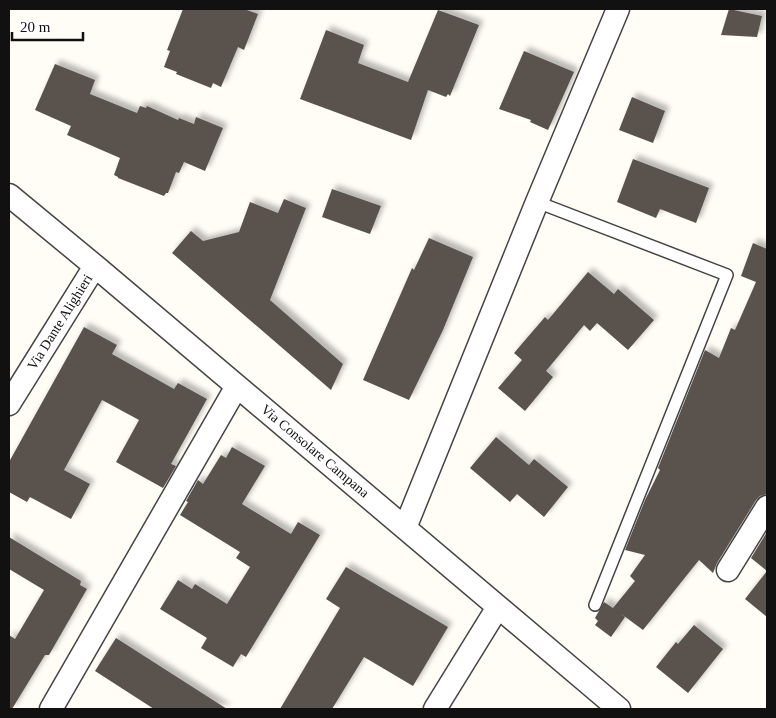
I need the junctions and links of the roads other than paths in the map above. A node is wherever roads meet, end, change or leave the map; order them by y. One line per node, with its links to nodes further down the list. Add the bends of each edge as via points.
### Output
1 (618, 9): 3 (street)
2 (9, 195): 4 (street, Via Consolare Campana)
3 (537, 202): 8 (street); 10 (lane, via 726,275)
4 (95, 266): 5 (street, Via Consolare Campana); 6 (street, Via Dante Alighieri)
5 (237, 386): 8 (street, Via Consolare Campana); 12 (street)
6 (9, 404)
7 (767, 507): 9 (street)
8 (405, 528): 11 (street, Via Consolare Campana)
9 (728, 570)
10 (595, 605)
11 (498, 607): 13 (street); 14 (street, Via Consolare Campana)
12 (51, 709)
13 (435, 709)
14 (619, 709)

